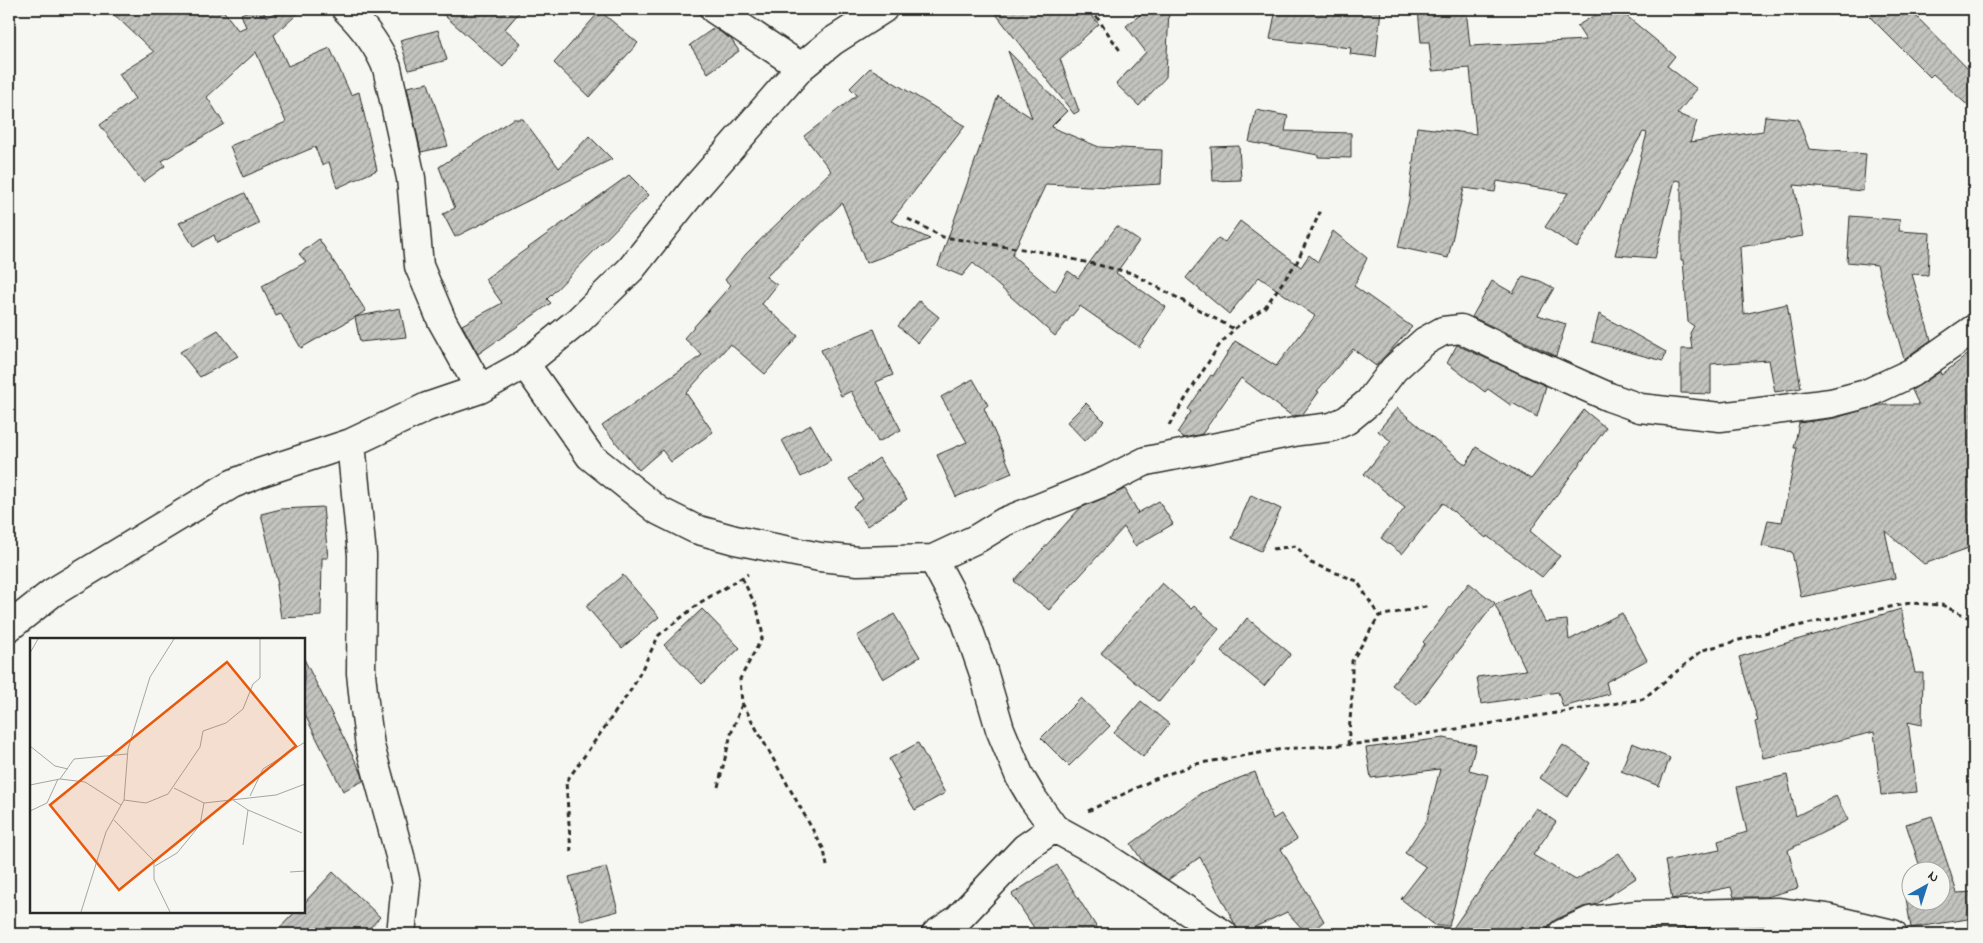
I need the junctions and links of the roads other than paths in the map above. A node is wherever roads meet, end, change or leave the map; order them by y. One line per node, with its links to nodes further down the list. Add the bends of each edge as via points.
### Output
1 (346, 9): 7 (street, via 363,27 387,68 411,178 419,266 442,321)
2 (714, 9): 4 (street)
3 (883, 9): 4 (street, via 833,41)
4 (801, 67): 6 (street, via 693,191 631,269 578,321)
5 (1974, 329): 9 (street, via 1912,373 1866,394 1830,403 1720,417 1640,408 1461,329 1443,331 1426,341 1394,369 1369,402 1347,420 1332,427 1146,461 1004,522)
6 (525, 364): 7 (street); 9 (street, via 590,456 659,512 695,529 820,557 858,561)
7 (480, 389): 8 (street, via 427,408)
8 (351, 443): 10 (street, via 232,484 52,593); 12 (street, via 362,555 361,673 370,746 406,884)
9 (933, 559): 11 (street, via 965,619 1000,730 1020,777)
10 (9, 627)
11 (1054, 828): 13 (street, via 1025,848 957,920); 14 (street, via 1096,851)
12 (401, 934)
13 (936, 934)
14 (1223, 934)
15 (1562, 934): 16 (street, via 1590,921 1637,915 1768,912 1826,918)
16 (1892, 934)

